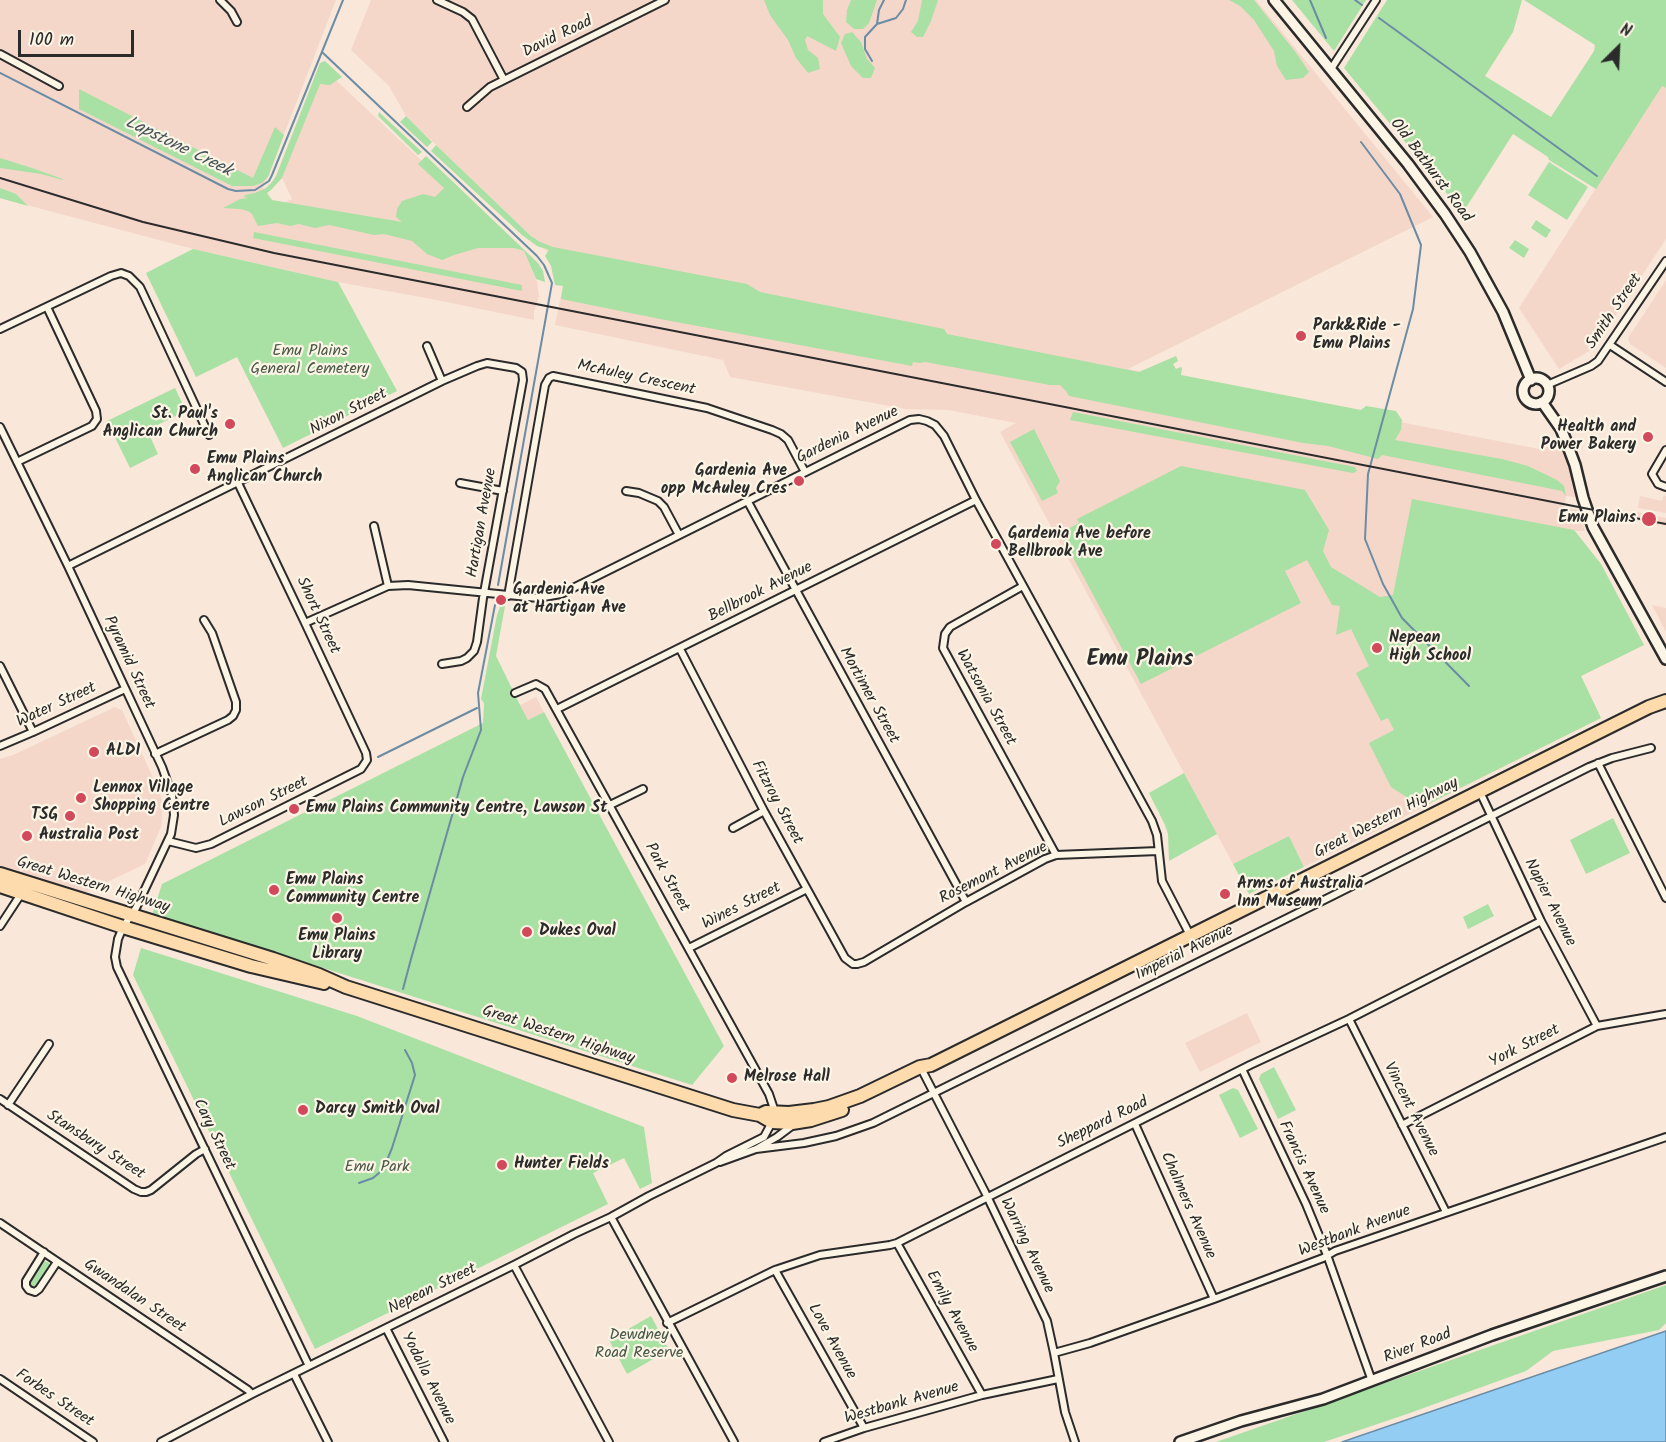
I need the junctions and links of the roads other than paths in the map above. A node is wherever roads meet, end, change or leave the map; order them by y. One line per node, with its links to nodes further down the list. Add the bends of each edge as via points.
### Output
1 (220, 0): 6 (street)
2 (437, 0): 9 (street, via 472,19)
3 (665, 0): 9 (street, David Road)
4 (1274, 0): 8 (main road, Old Bathurst Road)
5 (1376, 0): 8 (street)
6 (237, 22)
7 (0, 54): 10 (street)
8 (1331, 69): 18 (main road, Old Bathurst Road, via 1455,229 1503,312)
9 (504, 80): 11 (street, David Road)
10 (59, 86)
11 (467, 107)
12 (1666, 261): 15 (street, Smith Street)
13 (47, 307): 14 (street); 24 (street, via 117,274 134,280); 26 (street, via 97,419 92,426)
14 (0, 328)
15 (1610, 345): 20 (street); 21 (street, Smith Street, via 1598,362)
16 (427, 346): 19 (street)
17 (516, 368): 19 (street, Nixon Street, via 487,363); 31 (street, Hartigan Avenue, via 522,372 523,380)
18 (1531, 380): 21 (main road, via 1542,380); 22 (main road, via 1523,389 1525,397 1532,403)
19 (442, 381): 28 (street, Nixon Street)
20 (1666, 382)
21 (1547, 385): 22 (main road, via 1548,397)
22 (1542, 402): 46 (main road, via 1561,429 1593,527)
23 (0, 427): 26 (street, Pyramid Street)
24 (209, 435)
25 (1666, 450): 30 (street, via 1652,474 1658,484)
26 (17, 462): 37 (street, Pyramid Street)
27 (805, 472): 33 (street, Gardenia Avenue, via 910,420 923,419 936,425 944,436); 34 (street, Gardenia Avenue); 42 (street, McAuley Crescent, via 788,440 772,430 707,408 553,376 545,385)
28 (238, 483): 37 (street, Nixon Street); 44 (street, Short Street)
29 (460, 483): 31 (street)
30 (1666, 487)
31 (503, 490): 41 (street, Hartigan Avenue)
32 (626, 491): 36 (street, via 662,504)
33 (976, 500): 39 (street, Gardenia Avenue); 40 (street, Bellbrook Avenue)
34 (748, 502): 36 (street, Gardenia Avenue); 40 (street, Mortimer Street)
35 (374, 526): 38 (street)
36 (679, 535): 42 (street, Gardenia Avenue, via 561,594 538,598)
37 (68, 566): 49 (street, Pyramid Street)
38 (388, 586): 41 (street, Gardenia Avenue); 44 (street, Gardenia Avenue)
39 (1023, 586): 66 (street, Gardenia Avenue, via 1152,821); 67 (street, Watsonia Street, via 950,627 943,648)
40 (795, 590): 45 (street, Bellbrook Avenue); 73 (street, Mortimer Street)
41 (484, 593): 42 (street, Gardenia Avenue); 47 (street, Hartigan Avenue, via 474,651 464,660)
42 (508, 596)
43 (204, 620): 56 (street, via 216,643 236,710 228,720)
44 (305, 623): 57 (street, Short Street)
45 (680, 649): 52 (street, Bellbrook Avenue); 62 (street, Fitzroy Street)
46 (1666, 659)
47 (442, 664)
48 (0, 666): 53 (street)
49 (125, 689): 53 (street, Water Street); 56 (street, Pyramid Street)
50 (515, 693): 52 (street, Park Street, via 539,684)
51 (1666, 701): 60 (highway, Great Western Highway)
52 (557, 709): 61 (street, Park Street)
53 (33, 732): 54 (street, Water Street)
54 (0, 746)
55 (1651, 748): 58 (street, Imperial Avenue)
56 (155, 754): 65 (street, Pyramid Street, via 168,780 174,808)
57 (367, 762): 65 (street, Lawson Street, via 361,769 211,844 196,848)
58 (1598, 763): 63 (street, Imperial Avenue); 72 (street)
59 (643, 789): 61 (street)
60 (1480, 792): 63 (street, Napier Avenue); 78 (highway, Great Western Highway)
61 (610, 805): 79 (street, Park Street)
62 (764, 811): 64 (street); 70 (street, Fitzroy Street)
63 (1491, 816): 75 (street, Napier Avenue); 88 (street, Imperial Avenue)
64 (733, 828)
65 (168, 841): 74 (street, Pyramid Street)
66 (1158, 851): 67 (street, Rosemont Avenue); 78 (street, Gardenia Avenue, via 1162,881)
67 (1056, 855): 73 (street, Rosemont Avenue)
68 (0, 874): 74 (highway, Great Western Highway)
69 (0, 886): 71 (highway, Great Western Highway)
70 (807, 889): 79 (street, Wines Street); 80 (street, Fitzroy Street, via 845,958)
71 (21, 894): 76 (street); 77 (highway, Great Western Highway)
72 (1666, 898)
73 (966, 902): 80 (street, Rosemont Avenue)
74 (132, 915): 77 (street, Cary Street); 81 (highway, Great Western Highway, via 273,959)
75 (1541, 921): 83 (street, Sheppard Road); 84 (street, Napier Avenue)
76 (0, 926)
77 (123, 927): 81 (highway, Great Western Highway, via 275,973); 96 (street, Cary Street, via 115,951 117,967)
78 (1191, 936): 86 (highway, Great Western Highway)
79 (689, 948): 91 (street, Park Street, via 769,1094)
80 (855, 964)
81 (346, 987): 91 (highway, Great Western Highway, via 733,1110)
82 (1666, 1014): 84 (street, York Street)
83 (1349, 1019): 87 (street, Sheppard Road); 94 (street, Vincent Avenue)
84 (1597, 1026): 94 (street, York Street)
85 (49, 1044): 90 (street)
86 (927, 1069): 88 (street, Warring Avenue); 91 (highway, Great Western Highway, via 920,1067 828,1107); 92 (highway, Great Western Highway, via 838,1112)
87 (1242, 1070): 93 (street, Sheppard Road); 105 (street, Francis Avenue)
88 (934, 1093): 97 (street, Imperial Avenue, via 836,1136); 99 (street, Warring Avenue)
89 (0, 1099): 90 (street, Stansbury Street)
90 (8, 1105): 96 (street, Stansbury Street, via 141,1192 151,1190)
91 (774, 1117): 92 (highway, Great Western Highway); 98 (street, Nepean Street, via 764,1137)
92 (798, 1122): 97 (street, Nepean Street)
93 (1135, 1124): 99 (street, Sheppard Road); 110 (street, Chalmers Avenue)
94 (1402, 1125): 100 (street, Vincent Avenue)
95 (1666, 1137): 100 (street, Westbank Avenue)
96 (205, 1149): 114 (street, Cary Street)
97 (756, 1149): 98 (street, Nepean Street)
98 (716, 1163): 101 (street, Nepean Street)
99 (987, 1196): 103 (street, Sheppard Road); 113 (street, Warring Avenue, via 1045,1317)
100 (1446, 1212): 105 (street, Westbank Avenue)
101 (611, 1217): 107 (street, Nepean Street); 111 (street)
102 (0, 1223): 104 (street, Gwandalan Street)
103 (897, 1243): 108 (street, Sheppard Road, via 820,1255); 120 (street, Emily Avenue)
104 (44, 1252): 106 (street, Gwandalan Street); 106 (street, via 26,1281 29,1290 39,1289)
105 (1327, 1256): 110 (street, Westbank Avenue); 118 (street, Francis Avenue)
106 (57, 1262): 119 (street, Gwandalan Street)
107 (514, 1265): 112 (street, Nepean Street); 126 (street)
108 (775, 1270): 111 (street, Sheppard Road); 121 (street, Love Avenue)
109 (1666, 1276): 118 (main road, River Road)
110 (1214, 1299): 113 (street, Westbank Avenue)
111 (667, 1323): 127 (street)
112 (386, 1328): 114 (street, Nepean Street); 125 (street, Yodalla Avenue)
113 (1054, 1353): 117 (street, Warring Avenue)
114 (309, 1366): 115 (street, Nepean Street)
115 (294, 1374): 119 (street, Nepean Street); 124 (street)
116 (0, 1379): 122 (street, Forbes Street)
117 (1058, 1379): 120 (street, Westbank Avenue); 129 (street, Warring Avenue)
118 (1372, 1381): 130 (main road, River Road)
119 (252, 1394): 123 (street, Nepean Street)
120 (982, 1395): 121 (street, Westbank Avenue)
121 (864, 1428): 128 (street, Westbank Avenue)
122 (93, 1442)
123 (162, 1442)
124 (328, 1442)
125 (444, 1442)
126 (609, 1442)
127 (734, 1442)
128 (824, 1442)
129 (1075, 1442)
130 (1180, 1442)

